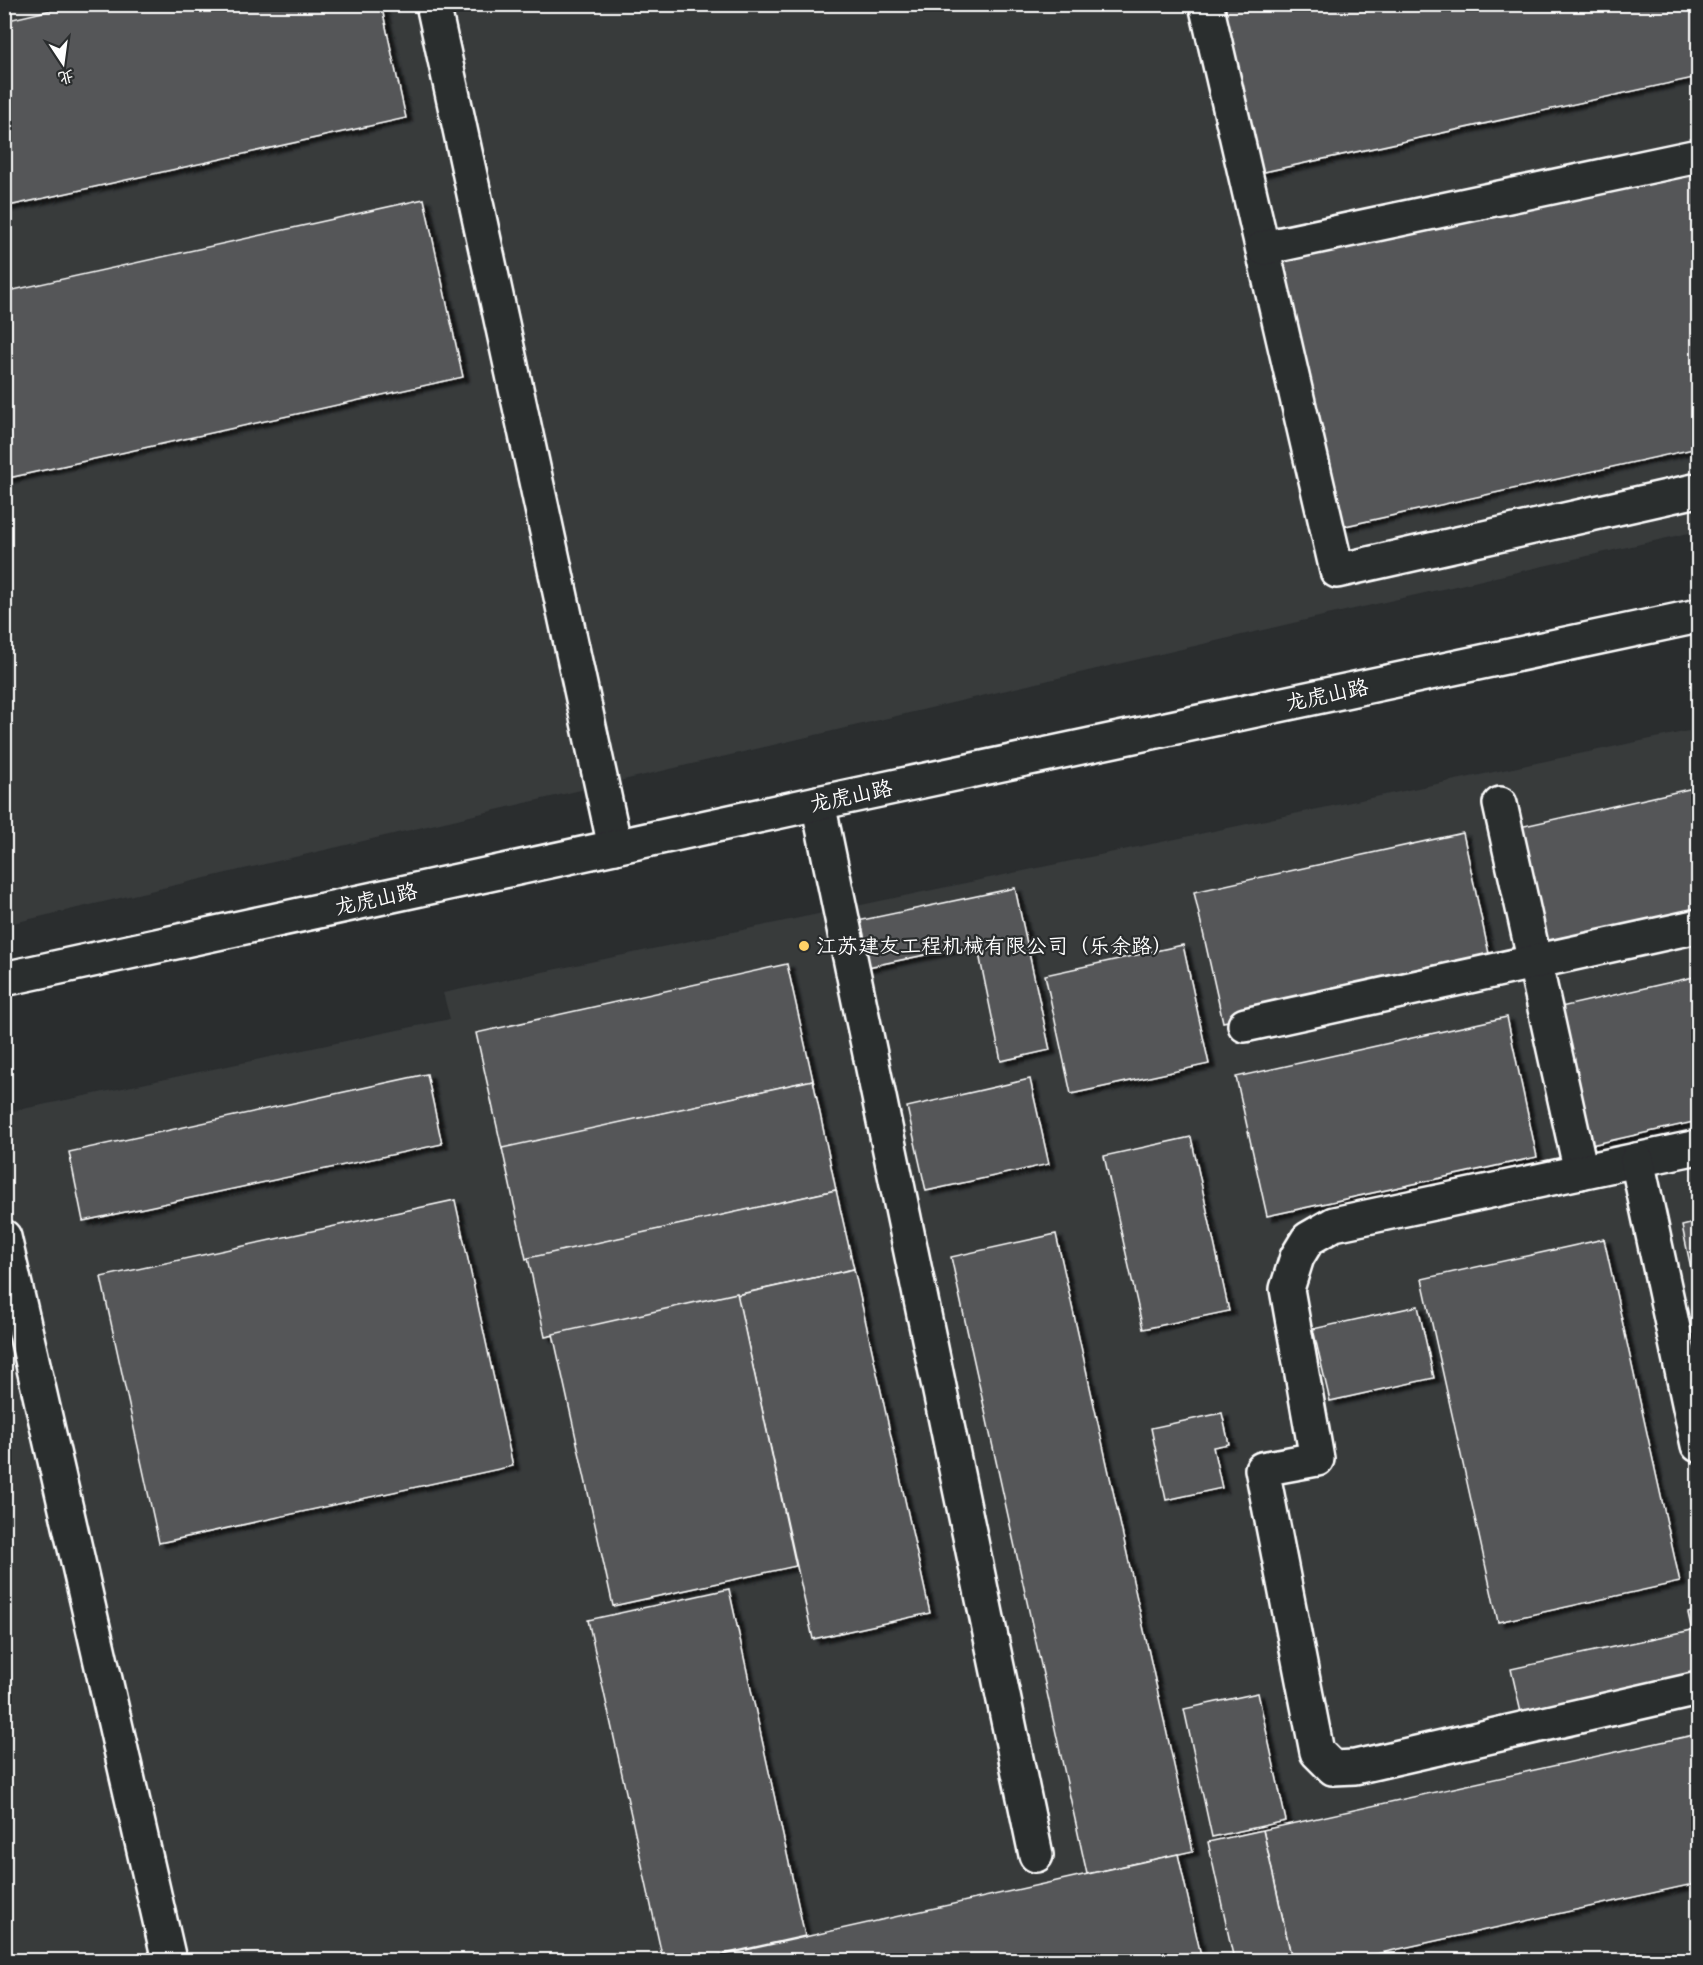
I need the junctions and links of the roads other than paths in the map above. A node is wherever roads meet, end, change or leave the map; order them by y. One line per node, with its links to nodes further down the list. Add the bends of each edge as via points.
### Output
1 (432, 4): 9 (street)
2 (1206, 4): 4 (street)
3 (1698, 156): 4 (street)
4 (1263, 248): 5 (street, via 1337,571)
5 (1698, 490)
6 (1698, 616): 7 (street, 龙虎山路)
7 (818, 803): 9 (street, 龙虎山路); 20 (street)
8 (1500, 804): 11 (street)
9 (615, 847): 12 (street, 龙虎山路)
10 (1698, 926): 11 (street)
11 (1535, 962): 13 (street); 16 (street)
12 (4, 979)
13 (1245, 1025)
14 (1698, 1148): 15 (street)
15 (1637, 1160): 16 (street); 18 (street)
16 (1581, 1172): 19 (street, via 1334,1224 1308,1239 1297,1257 1287,1289 1317,1459 1262,1469 1317,1752 1333,1768 1355,1767)
17 (4, 1237): 21 (street)
18 (1698, 1445)
19 (1698, 1689)
20 (1036, 1855)
21 (169, 1960)

